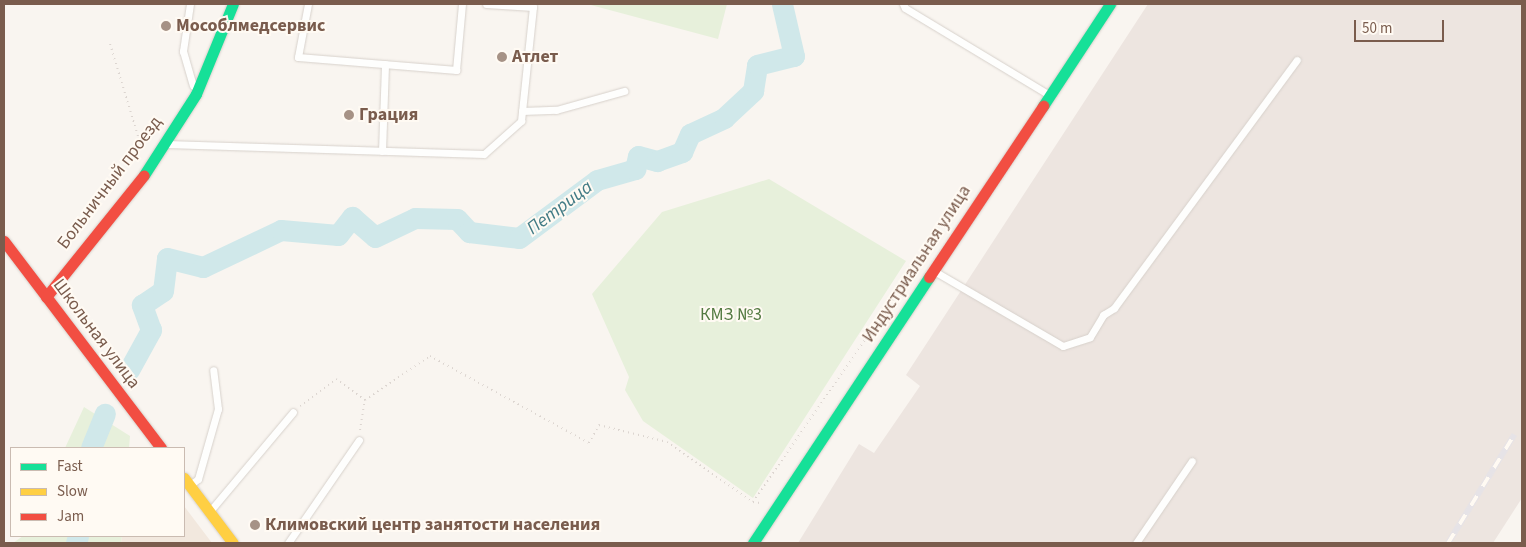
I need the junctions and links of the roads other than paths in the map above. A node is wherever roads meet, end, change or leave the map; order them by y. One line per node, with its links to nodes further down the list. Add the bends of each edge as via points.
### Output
1 (190, 4): 11 (lane, via 183,51)
2 (234, 4): 11 (street, Больничный проезд)
3 (308, 4): 9 (lane, via 298,57)
4 (462, 4): 9 (lane, via 456,70)
5 (486, 4): 13 (lane, via 533,7)
6 (903, 4): 12 (lane)
7 (1110, 4): 12 (street, Индустриальная улица)
8 (1298, 60): 17 (lane, via 1120,300 1103,315 1090,337 1063,346)
9 (385, 64): 15 (lane)
10 (624, 90): 13 (lane, via 556,110)
11 (196, 94): 14 (street, Больничный проезд)
12 (1049, 95): 17 (street, Индустриальная улица)
13 (522, 111): 15 (lane, via 521,121 484,154)
14 (163, 144): 15 (lane); 18 (street, Больничный проезд, via 148,169)
15 (382, 151)
16 (4, 241): 18 (street, Школьная улица)
17 (934, 270): 28 (street, Индустриальная улица)
18 (46, 297): 22 (street, Школьная улица)
19 (213, 370): 24 (lane, via 218,409 198,479)
20 (293, 412): 25 (lane)
21 (358, 440): 27 (lane)
22 (160, 447)
23 (1192, 461): 29 (lane)
24 (186, 482): 25 (street)
25 (209, 512): 26 (street)
26 (233, 543)
27 (288, 543)
28 (753, 543)
29 (1136, 543)

